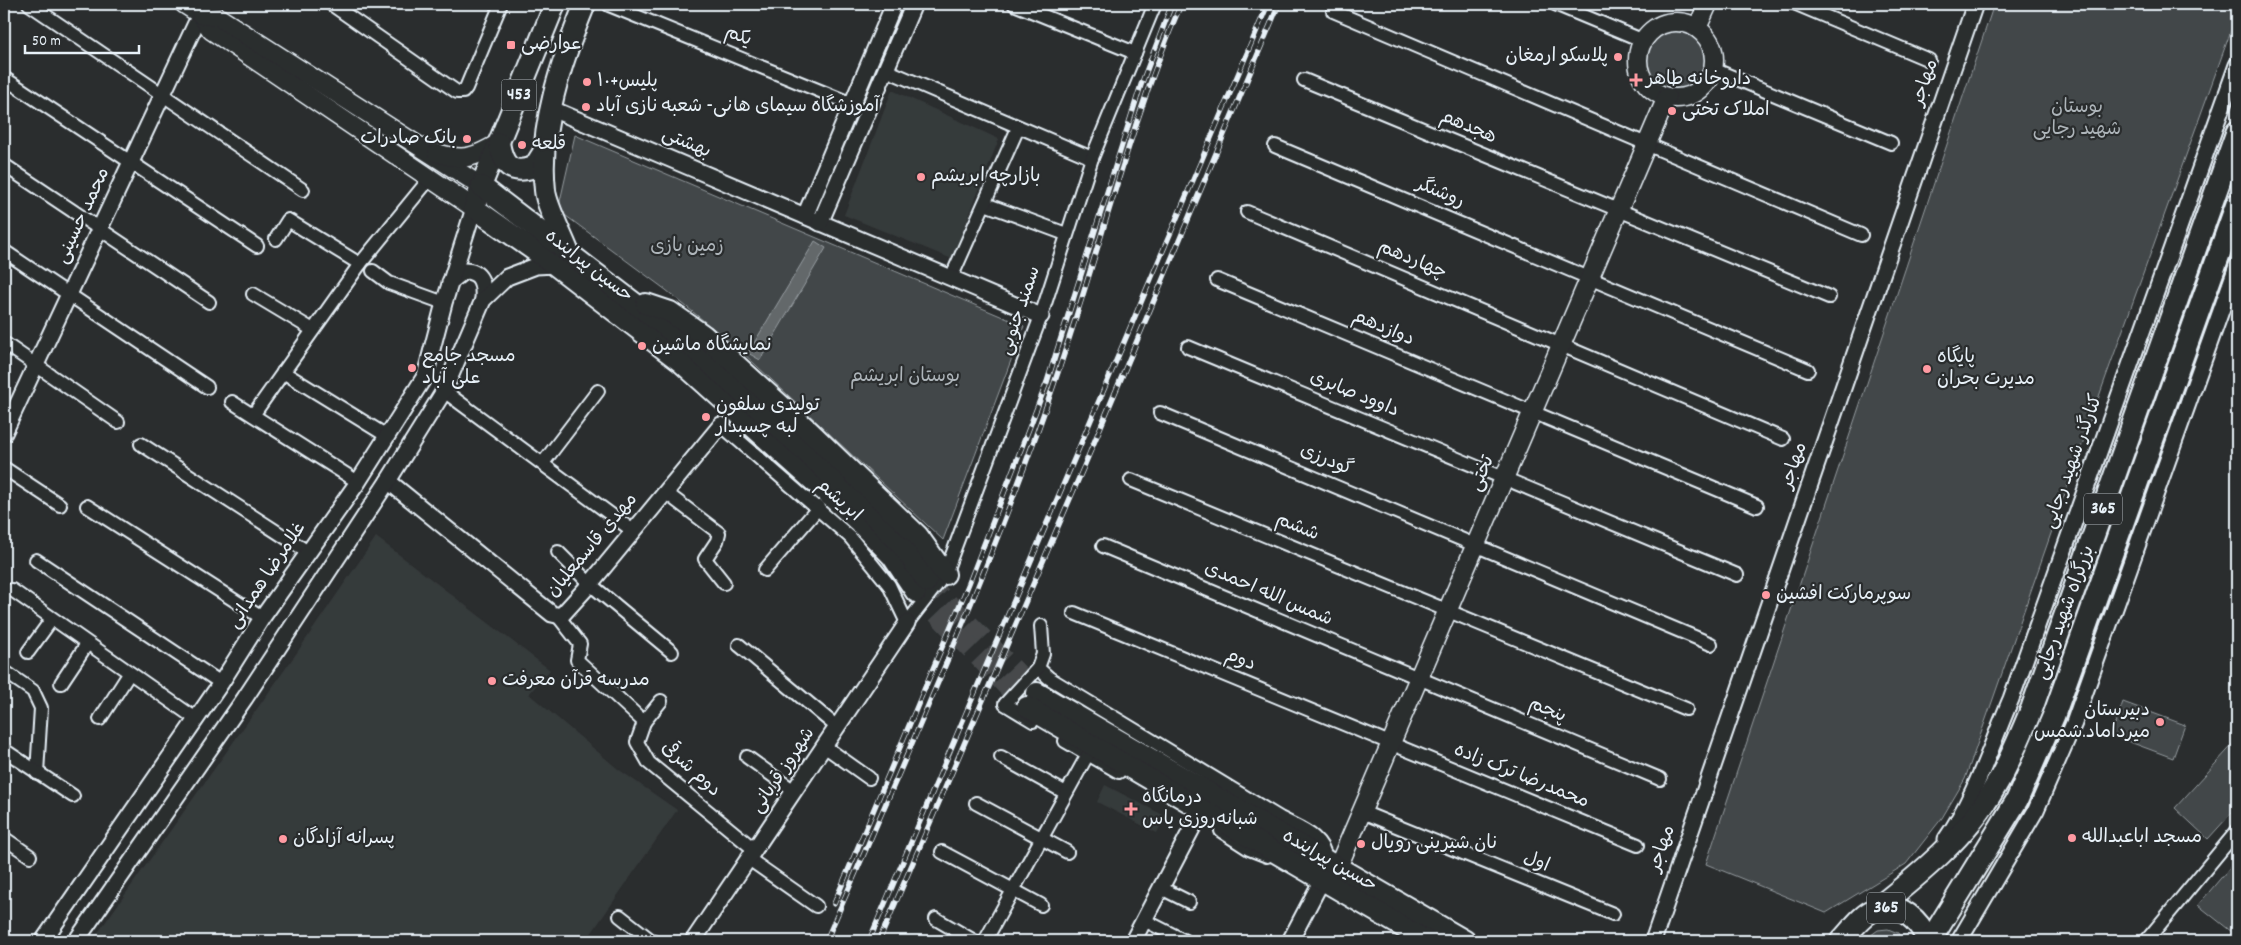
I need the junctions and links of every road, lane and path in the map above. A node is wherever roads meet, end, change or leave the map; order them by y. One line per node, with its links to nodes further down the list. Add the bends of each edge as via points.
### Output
1 (30, 4): 27 (street)
2 (184, 4): 16 (main road, حسین پیراینده)
3 (331, 4): 4 (street, via 457,92 463,92)
4 (501, 4)
5 (556, 4): 33 (main road, 453)
6 (585, 4): 30 (main road, 453, via 569,42)
7 (894, 4): 29 (street)
8 (914, 4): 23 (street)
9 (1014, 4): 20 (street)
10 (1154, 4): 20 (street, سمند جنوبی)
11 (1554, 4): 19 (street)
12 (1708, 4): 18 (main road)
13 (1796, 4): 21 (street)
14 (1975, 4): 192 (street, مهاجر)
15 (609, 5): 29 (street, یکم)
16 (203, 9): 27 (street, محمد حسینی); 37 (main road, حسین پیراینده); 42 (main road, حسین پیراینده, via 211,30)
17 (1333, 10): 35 (street)
18 (1697, 28): 19 (main road, via 1674,22 1651,31); 24 (main road, via 1712,46)
19 (1644, 41): 28 (main road, via 1638,63 1642,75 1656,92)
20 (1135, 53): 39 (street, سمند جنوبی)
21 (1929, 60)
22 (2237, 64): 166 (street, کنارگذر شهید رجایی, via 2011,699 1954,827)
23 (886, 70): 31 (street); 52 (street)
24 (1713, 70): 28 (main road, via 1701,89 1679,98); 34 (street)
25 (4, 78): 40 (street)
26 (1304, 80): 48 (street, هجدهم)
27 (164, 94): 40 (street, محمد حسینی); 44 (street)
28 (1667, 97): 35 (main road, تختی)
29 (852, 104): 50 (street)
30 (552, 109): 38 (main road, 453); 50 (street, بهشتی)
31 (1018, 128): 39 (street); 45 (street)
32 (2237, 132): 166 (highway, بزرگراه شهید رجایی / 365, via 2016,747 1977,814)
33 (499, 143): 37 (main road, via 476,157 453,158); 38 (main road, via 502,159 510,168 523,171 534,167); 43 (main road, 453)
34 (1891, 143)
35 (1648, 144): 48 (main road, تختی); 55 (street)
36 (1275, 146): 64 (street, روشنگر)
37 (425, 149): 43 (main road, حسین پیراینده)
38 (544, 151): 51 (main road); 60 (main road, 453, via 545,192)
39 (1092, 158): 54 (street, سمند جنوبی)
40 (131, 163): 53 (street, محمد حسینی); 58 (street)
41 (4, 165): 53 (street)
42 (431, 177): 47 (main road, حسین پیراینده); 61 (street)
43 (481, 186): 47 (main road, 453); 51 (main road, حسین پیراینده)
44 (303, 190)
45 (985, 204): 54 (street); 65 (street)
46 (2237, 204): 172 (highway, بزرگراه شهید رجایی / 365, via 2054,715 2017,800)
47 (474, 208): 57 (main road, حسین پیراینده); 67 (street, غلامرضا همدانی)
48 (1619, 211): 64 (main road, تختی); 70 (street, هجدهم)
49 (1247, 212): 77 (street, چهاردهم)
50 (805, 216): 52 (street, بهشتی)
51 (530, 222): 57 (main road); 60 (main road, حسین پیراینده)
52 (820, 223): 65 (street, بهشتی)
53 (100, 230): 69 (street, محمد حسینی); 72 (street)
54 (1066, 234): 74 (street, سمند جنوبی)
55 (1861, 235)
56 (276, 239): 61 (street, via 288,220)
57 (524, 243): 60 (main road, حسین پیراینده)
58 (257, 246)
59 (4, 251): 69 (street)
60 (562, 259): 71 (street, via 507,277); 116 (main road, حسین پیراینده, via 790,457 892,556); 116 (main road, حسین پیراینده, via 628,298 670,312 703,336 918,536)
61 (360, 264): 75 (street)
62 (2237, 266): 195 (street, via 2074,723 2036,810)
63 (374, 271): 73 (street, via 389,283)
64 (1591, 277): 77 (main road, تختی); 80 (street, روشنگر)
65 (952, 278): 74 (street, بهشتی)
66 (1218, 280): 87 (street, دوازدهم)
67 (450, 282): 71 (street, via 464,271 472,271 480,277 484,288); 73 (street, غلامرضا همدانی)
68 (252, 294): 75 (street)
69 (69, 295): 79 (street, محمد حسینی); 82 (street)
70 (1829, 297)
71 (483, 300): 83 (street)
72 (209, 302)
73 (444, 303): 92 (street, غلامرضا همدانی, via 425,376)
74 (1041, 316): 116 (street, سمند جنوبی)
75 (313, 330): 81 (street)
76 (4, 343): 79 (street)
77 (1562, 345): 87 (main road, تختی); 93 (street, چهاردهم)
78 (1188, 347): 97 (street, داوود صابری)
79 (36, 365): 89 (street); 91 (street, محمد حسینی)
80 (1808, 370)
81 (283, 372): 88 (street); 92 (street)
82 (207, 387)
83 (444, 391): 95 (street); 98 (street)
84 (598, 391): 95 (street)
85 (232, 402): 88 (street)
86 (1160, 412): 107 (street, گودرزی)
87 (1533, 412): 97 (main road, تختی); 104 (street, دوازدهم)
88 (253, 415): 100 (street)
89 (118, 422)
90 (721, 425): 101 (street, مهدی قاسمعلیان); 105 (street, ابریشم)
91 (4, 433)
92 (387, 436): 100 (street, غلامرضا همدانی)
93 (1783, 439)
94 (140, 444): 109 (street)
95 (543, 463): 106 (street)
96 (4, 468): 102 (street)
97 (1505, 478): 107 (main road, تختی); 114 (street, داوود صابری)
98 (388, 480): 112 (street); 121 (street, مهدی قاسمعلیان)
99 (1131, 480): 119 (street, ششم)
100 (358, 482): 109 (street, غلامرضا همدانی)
101 (665, 492): 106 (street, مهدی قاسمعلیان); 115 (street, via 719,533 705,559)
102 (60, 505)
103 (87, 506): 122 (street)
104 (1757, 506)
105 (819, 508): 113 (street); 124 (street, ابریشم, via 850,536 889,585)
106 (633, 531): 117 (street, مهدی قاسمعلیان)
107 (1476, 545): 119 (main road, تختی); 127 (street, گودرزی)
108 (1103, 546): 134 (street, شمس الله احمدی)
109 (308, 552): 112 (street); 122 (street, غلامرضا همدانی)
110 (558, 552): 117 (street)
111 (36, 560): 136 (street)
112 (330, 568): 182 (street, via 245,698)
113 (766, 570)
114 (1737, 575)
115 (724, 582)
116 (930, 582): 124 (street, سمند جنوبی)
117 (590, 584): 121 (street, مهدی قاسمعلیان, via 565,613); 130 (street)
118 (12, 590): 123 (street)
119 (1448, 611): 134 (main road, تختی); 138 (street, ششم)
120 (1074, 613): 143 (street, دوم)
121 (558, 616): 141 (street, via 580,644 577,660)
122 (262, 618): 136 (street, غلامرضا همدانی)
123 (52, 619): 126 (street); 129 (street)
124 (907, 623): 142 (street, شهروز قربانی)
125 (1041, 626): 131 (street, via 1044,654)
126 (87, 644): 133 (street); 135 (street)
127 (1711, 644)
128 (739, 645): 142 (street)
129 (28, 652)
130 (672, 652)
131 (1038, 668): 146 (street, via 1005,704); 167 (street, via 1312,835 1322,843)
132 (4, 671): 149 (street, via 33,691 41,708)
133 (129, 674): 139 (street); 140 (street)
134 (1419, 678): 143 (main road, تختی); 151 (street, پنجم)
135 (61, 683)
136 (221, 683): 140 (street, غلامرضا همدانی)
137 (661, 701): 141 (street)
138 (1686, 708)
139 (100, 719)
140 (196, 719): 181 (street, غلامرضا همدانی)
141 (644, 722): 164 (street, دوم شرقی, via 638,742 649,763)
142 (837, 727): 144 (street, شهروز قربانی)
143 (1391, 744): 156 (main road, تختی); 161 (street, محمدرضا ترک زاده)
144 (824, 746): 150 (street); 152 (street, شهروز قربانی)
145 (4, 750): 149 (street)
146 (1088, 754): 153 (street); 157 (street)
147 (747, 757): 152 (street)
148 (1002, 757): 153 (street)
149 (37, 773): 154 (street)
150 (869, 778)
151 (1660, 779)
152 (794, 791): 164 (street, شهروز قربانی)
153 (1066, 793): 159 (street)
154 (72, 796)
155 (976, 803): 159 (street)
156 (1362, 812): 167 (main road, تختی); 177 (street, اول)
157 (1198, 817): 168 (street, via 1248,848); 170 (street)
158 (2237, 831): 196 (street)
159 (1042, 837): 163 (street); 171 (street)
160 (4, 838): 165 (street)
161 (1638, 845)
162 (942, 852): 171 (street)
163 (1067, 852)
164 (752, 854): 175 (street); 184 (street, شهروز قربانی)
165 (30, 856)
166 (1929, 863): 169 (highway, بزرگراه شهید رجایی / 365)
167 (1332, 864): 168 (main road, حسین پیراینده, via 1032,700); 191 (main road, حسین پیراینده)
168 (1322, 880): 189 (street); 190 (main road, حسین پیراینده)
169 (1912, 880): 172 (highway, via 1908,902 1923,914 1940,911); 176 (highway, بزرگراه شهید رجایی / 365)
170 (1161, 888): 173 (street); 180 (street)
171 (1013, 891): 174 (street); 186 (street)
172 (1954, 900): 194 (highway, بزرگراه شهید رجایی / 365)
173 (1188, 902)
174 (1041, 905)
175 (816, 906)
176 (1876, 909): 193 (highway, 365); 194 (highway, 365, via 1891,907 1905,913 1918,924)
177 (1613, 914)
178 (620, 916): 183 (street)
179 (936, 919): 185 (street)
180 (1144, 920): 187 (street); 188 (street)
181 (43, 941)
182 (76, 941)
183 (652, 941)
184 (693, 941)
185 (974, 941)
186 (985, 941)
187 (1133, 941)
188 (1185, 941)
189 (1290, 941)
190 (1427, 941)
191 (1465, 941)
192 (1653, 941)
193 (1841, 941)
194 (1929, 941)
195 (1959, 941)
196 (2146, 941)

